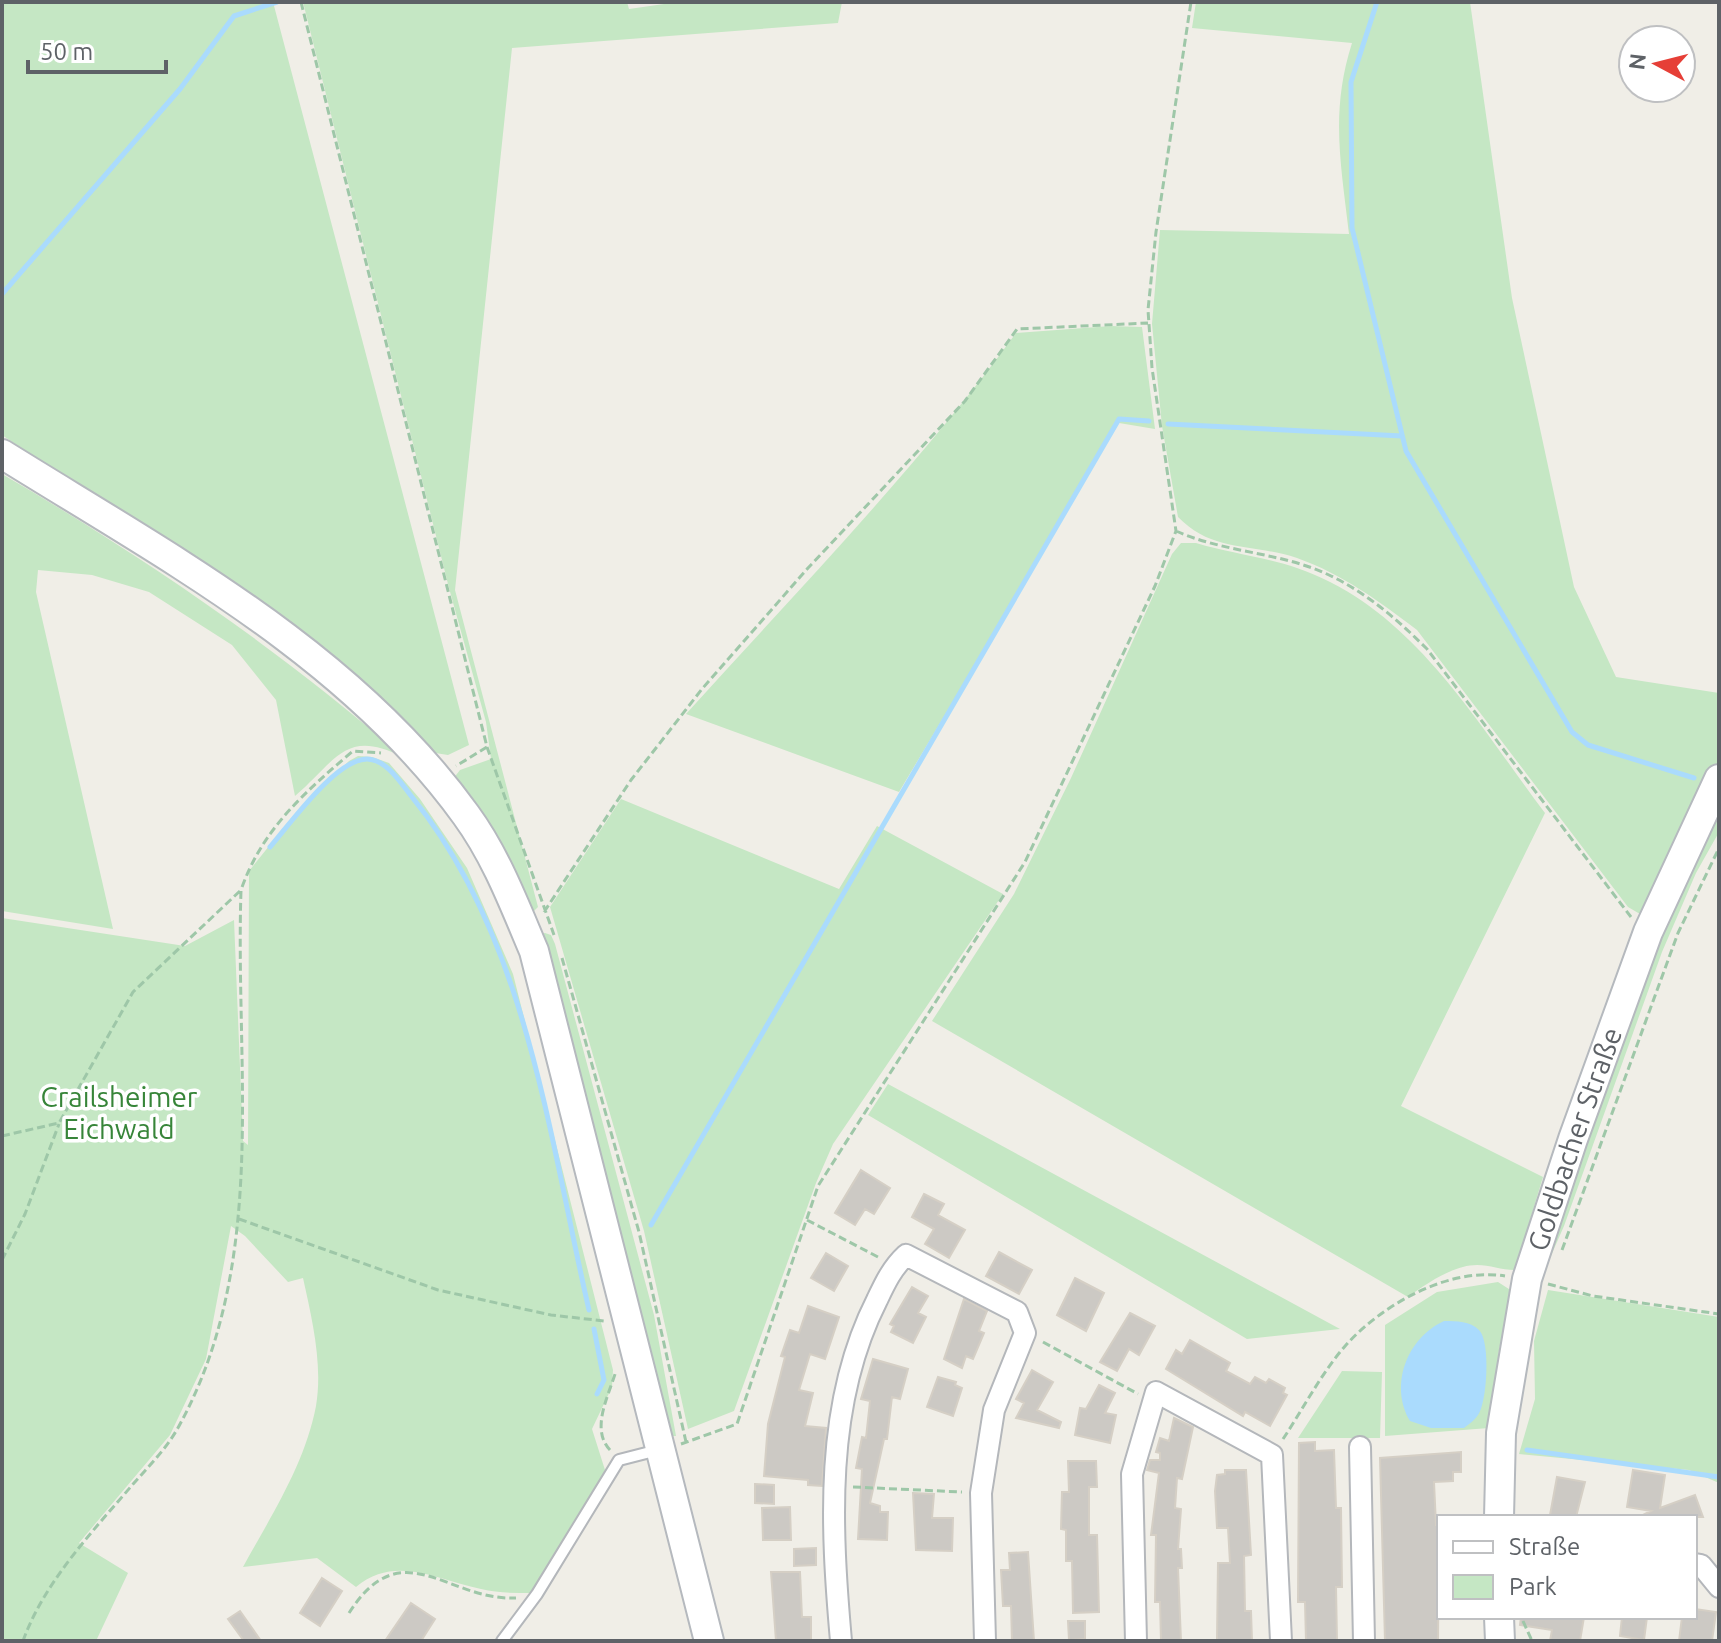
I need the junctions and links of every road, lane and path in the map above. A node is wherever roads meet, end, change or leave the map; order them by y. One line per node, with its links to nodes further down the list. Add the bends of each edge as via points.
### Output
1 (301, 2): 6 (path)
2 (1191, 2): 3 (path, via 1156,232)
3 (1148, 323): 5 (path); 12 (path, via 1017,329 965,401 702,689 631,780)
4 (2, 454): 8 (main road, via 260,620 329,671)
5 (1176, 531): 13 (path, via 1328,574 1397,620 1427,649 1625,913); 20 (path, via 1025,862 818,1186)
6 (487, 747): 8 (path); 12 (path)
7 (386, 755): 11 (path, via 353,751 300,797 253,857)
8 (437, 777): 14 (main road, via 495,860)
9 (1719, 779): 13 (main road, Goldbacher Straße)
10 (1719, 848): 21 (path, via 1678,933)
11 (241, 890): 17 (path, via 133,992); 19 (path, via 244,1114)
12 (546, 910): 14 (path); 15 (path)
13 (1648, 932): 24 (main road, Goldbacher Straße, via 1573,1139)
14 (526, 933): 32 (main road)
15 (555, 939)
16 (560, 953): 30 (path, via 639,1232)
17 (59, 1123): 18 (path); 22 (path)
18 (2, 1136)
19 (239, 1219): 25 (path, via 438,1290 551,1315 608,1321); 44 (path, via 220,1334 203,1382 172,1440 33,1613)
20 (807, 1220): 23 (path); 30 (path, via 737,1424)
21 (1559, 1258)
22 (2, 1260)
23 (895, 1265): 27 (street, via 906,1255 1017,1312); 35 (street, via 862,1329 839,1417)
24 (1542, 1278): 26 (path, via 1593,1296); 33 (path, via 1487,1273 1436,1283 1381,1315 1345,1345); 37 (main road, Goldbacher Straße, via 1501,1433)
25 (605, 1307)
26 (1719, 1314)
27 (1025, 1333): 29 (path); 36 (street, via 994,1410)
28 (618, 1365): 34 (path, via 600,1428 603,1442)
29 (1152, 1401): 33 (street, via 1156,1392); 49 (street, via 1132,1474)
30 (686, 1442): 32 (path)
31 (1360, 1447): 51 (street)
32 (658, 1450): 34 (lane); 46 (main road)
33 (1272, 1455): 50 (street)
34 (619, 1460): 40 (lane)
35 (835, 1486): 36 (path); 47 (street)
36 (981, 1493): 48 (street)
37 (1499, 1515)
38 (1697, 1564): 39 (street)
39 (1719, 1587)
40 (537, 1594): 41 (path, via 482,1594 410,1572 386,1576 365,1588); 45 (lane)
41 (349, 1613)
42 (1499, 1619): 52 (main road)
43 (1523, 1619): 53 (path)
44 (23, 1641)
45 (502, 1641)
46 (709, 1641)
47 (841, 1641)
48 (985, 1641)
49 (1136, 1641)
50 (1281, 1641)
51 (1364, 1641)
52 (1500, 1641)
53 (1532, 1641)

